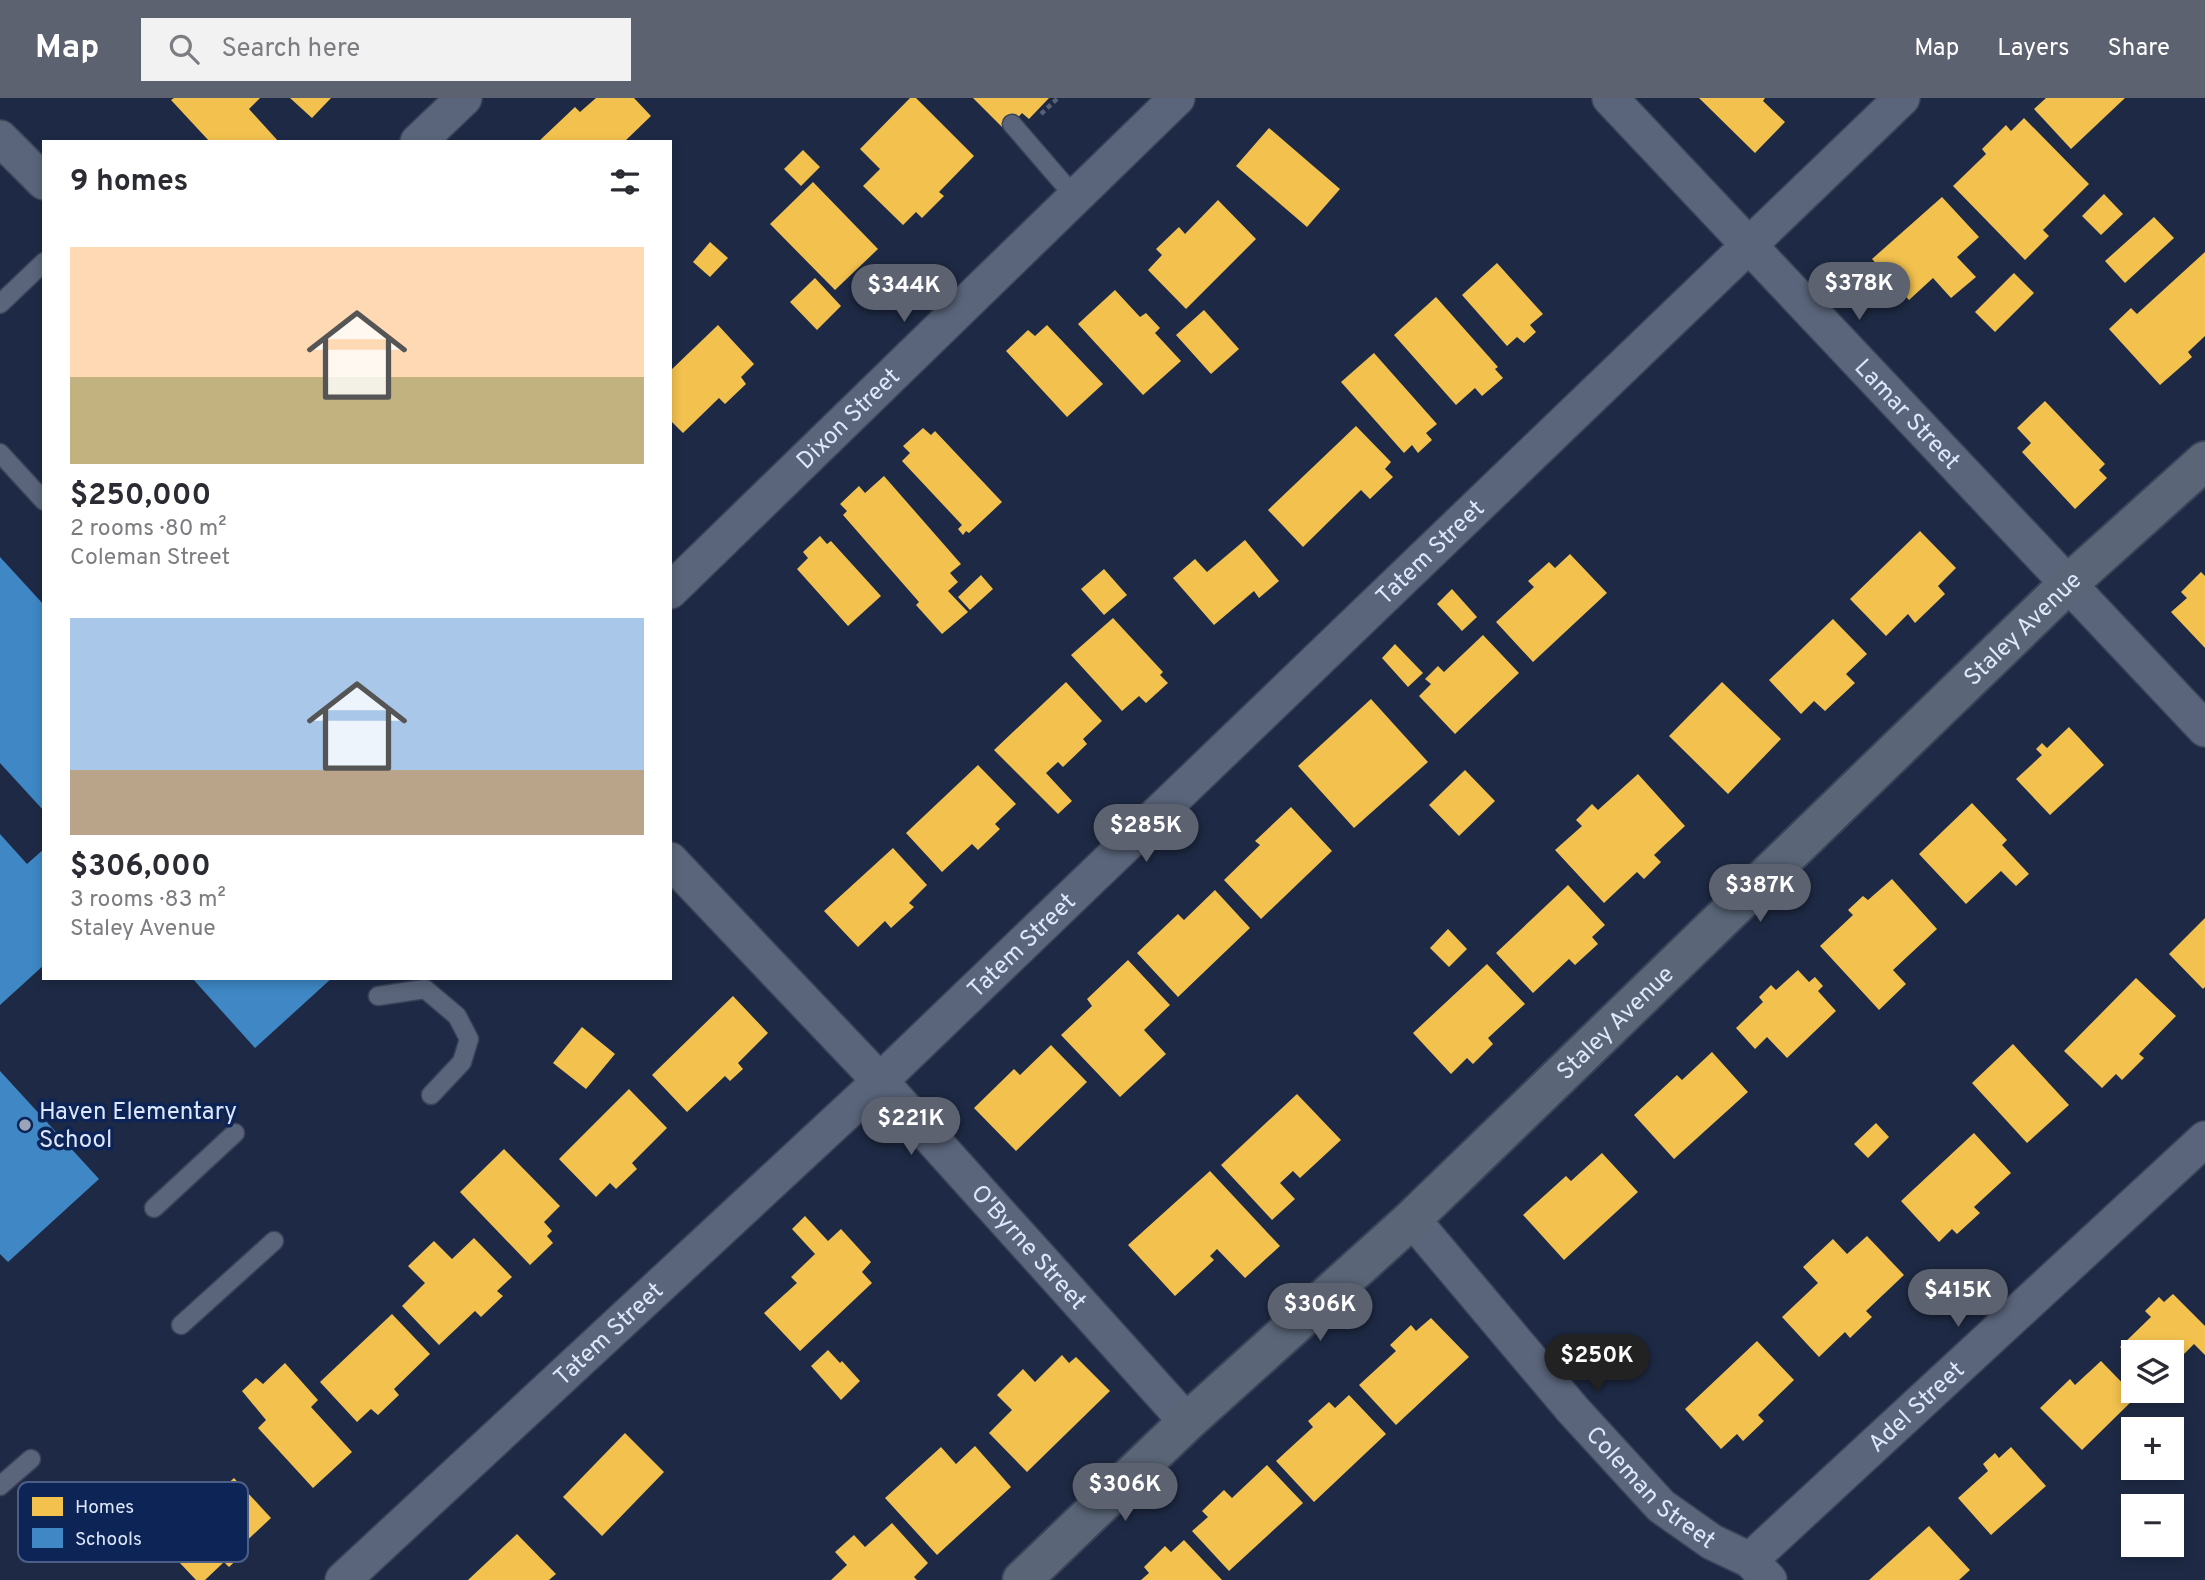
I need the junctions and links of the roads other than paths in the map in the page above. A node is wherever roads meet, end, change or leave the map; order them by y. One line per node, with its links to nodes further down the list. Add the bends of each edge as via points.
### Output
1 (464, 98): 7 (street)
2 (1610, 98): 10 (street, Lamar Street)
3 (1902, 98): 10 (street, Tatem Street)
4 (1163, 103): 9 (street, Dixon Street)
5 (1012, 124): 9 (lane)
6 (0, 138): 8 (street)
7 (420, 140)
8 (42, 180)
9 (1075, 197): 17 (street, Dixon Street)
10 (1748, 245): 16 (street, Lamar Street); 21 (street, Tatem Street)
11 (42, 264): 12 (lane)
12 (0, 304)
13 (0, 453): 15 (lane)
14 (2205, 461): 16 (street, Staley Avenue)
15 (42, 499)
16 (2067, 585): 18 (street, Lamar Street); 26 (street, Staley Avenue)
17 (672, 589)
18 (2205, 729)
19 (672, 862): 21 (street, O'Byrne Street)
20 (378, 996): 22 (lane, via 425,989 457,1016 469,1039 463,1062)
21 (880, 1081): 29 (street, O'Byrne Street); 33 (street, Tatem Street)
22 (431, 1095)
23 (235, 1133): 25 (lane)
24 (2205, 1139): 32 (street, Adel Street)
25 (154, 1208)
26 (1412, 1219): 29 (street, Staley Avenue); 32 (street, Coleman Street, via 1573,1410 1661,1506)
27 (274, 1241): 28 (lane)
28 (181, 1325)
29 (1187, 1422): 34 (street, Staley Avenue)
30 (31, 1459): 31 (lane)
31 (0, 1486)
32 (1759, 1570)
33 (343, 1580)
34 (1022, 1580)

